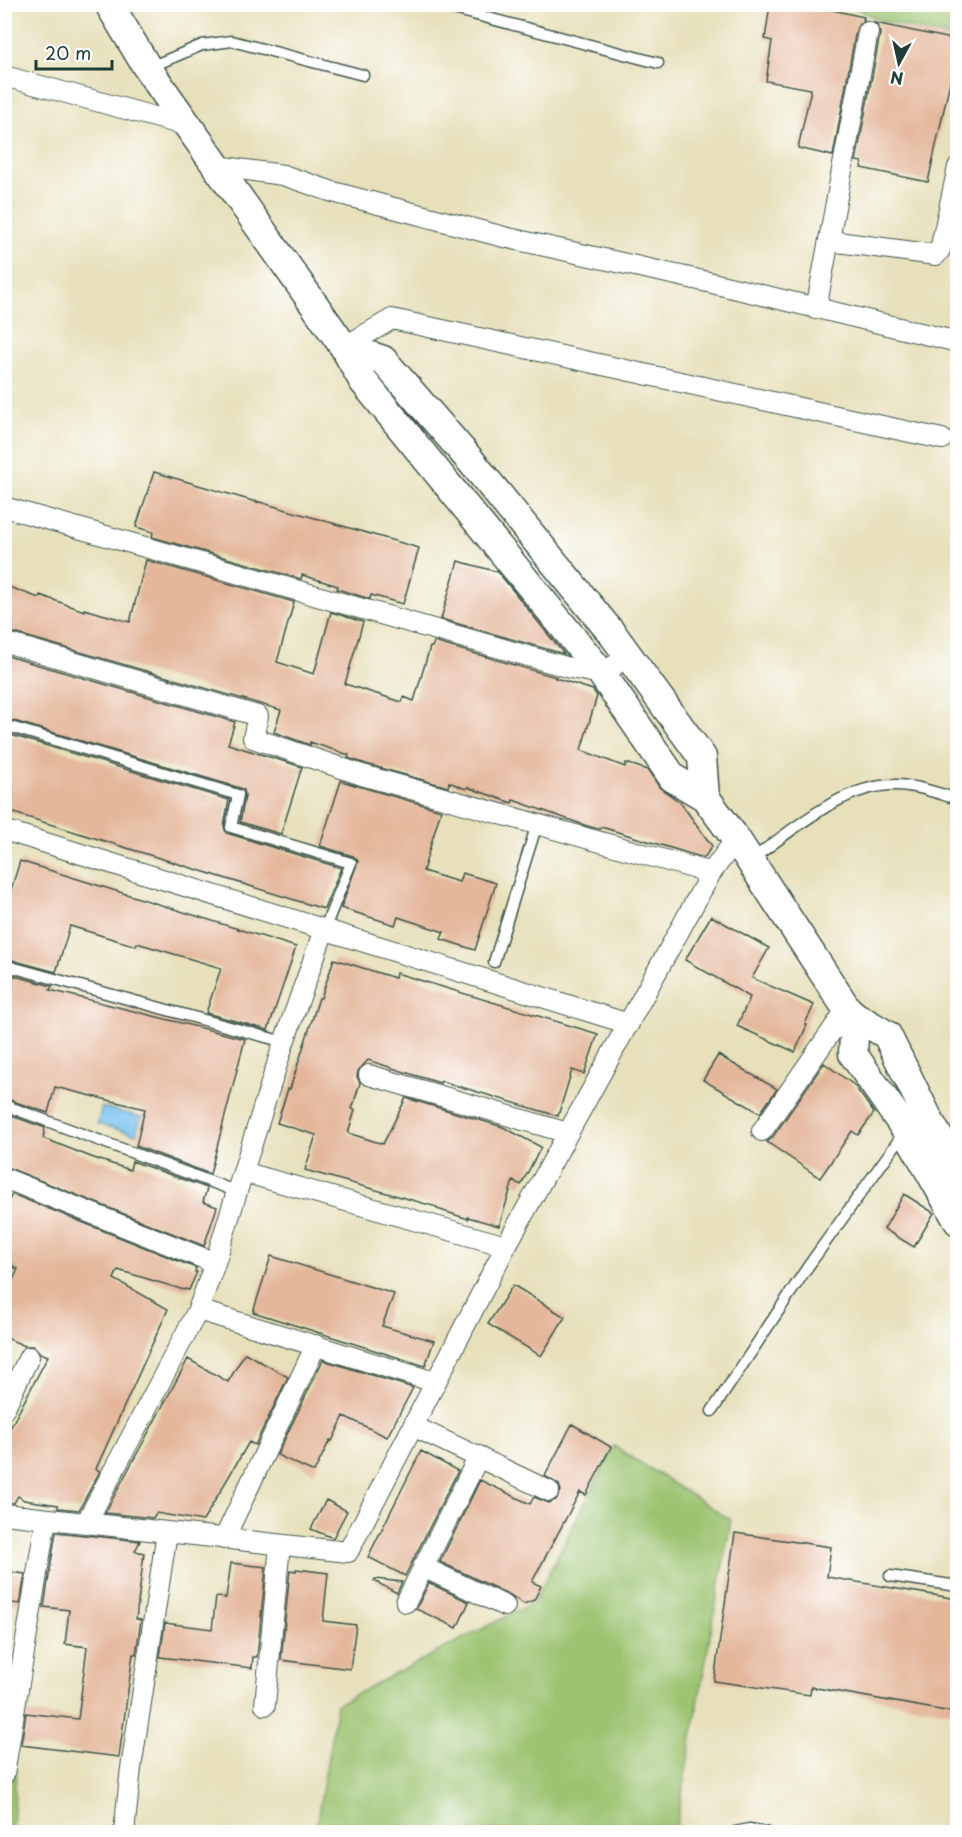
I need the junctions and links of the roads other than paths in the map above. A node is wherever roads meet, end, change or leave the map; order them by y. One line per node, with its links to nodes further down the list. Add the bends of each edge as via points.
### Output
1 (109, 4): 5 (main road)
2 (435, 4): 4 (lane)
3 (867, 32): 11 (street)
4 (658, 63)
5 (148, 69): 6 (lane, via 202,45 232,41); 8 (main road)
6 (363, 75)
7 (4, 76): 8 (street)
8 (188, 126): 9 (main road)
9 (217, 166): 12 (street, via 282,175 504,237); 14 (main road)
10 (957, 167): 11 (street, via 936,255)
11 (830, 241): 12 (street)
12 (816, 309): 13 (street)
13 (957, 342)
14 (344, 347): 15 (street, via 393,319); 18 (main road, via 383,360 471,461); 19 (main road, via 363,381)
15 (942, 439)
16 (4, 507): 19 (street)
17 (4, 642): 23 (street, via 258,716 253,738 362,775)
18 (628, 656): 19 (street); 21 (main road, via 702,757)
19 (602, 674): 21 (main road, via 673,778)
20 (4, 724): 27 (lane, via 238,795 231,827 351,862)
21 (705, 797): 25 (main road)
22 (957, 799): 25 (lane, via 897,784 877,785 828,805)
23 (537, 824): 26 (street); 28 (lane)
24 (6, 837): 27 (street)
25 (742, 850): 26 (street); 30 (main road)
26 (711, 873): 31 (street)
27 (324, 930): 31 (street); 32 (street)
28 (494, 962)
29 (4, 965): 32 (lane)
30 (851, 1012): 35 (main road, via 852,1054); 36 (street); 38 (main road, via 887,1035 930,1122)
31 (629, 1024): 37 (street)
32 (284, 1042): 39 (street)
33 (369, 1075): 37 (street)
34 (4, 1105): 41 (lane)
35 (906, 1130): 38 (main road); 50 (lane, via 809,1265)
36 (762, 1131)
37 (568, 1133): 43 (street)
38 (948, 1170): 42 (main road)
39 (243, 1172): 41 (street); 43 (street)
40 (4, 1178): 44 (street)
41 (238, 1192): 44 (street)
42 (957, 1221)
43 (506, 1246): 48 (street)
44 (215, 1263): 45 (street)
45 (198, 1310): 46 (street); 56 (street)
46 (316, 1345): 48 (street); 58 (street)
47 (29, 1357): 49 (street)
48 (435, 1382): 51 (street)
49 (4, 1409)
50 (712, 1411)
51 (413, 1426): 52 (street); 59 (street, via 348,1552)
52 (479, 1456): 53 (street); 60 (street)
53 (549, 1491)
54 (4, 1514): 55 (street)
55 (46, 1519): 56 (street); 66 (street)
56 (86, 1523): 57 (street)
57 (167, 1532): 58 (street); 67 (street)
58 (224, 1539): 59 (street)
59 (280, 1545): 65 (street)
60 (423, 1567): 63 (street); 64 (street)
61 (890, 1576): 62 (lane)
62 (957, 1586)
63 (406, 1602)
64 (505, 1606)
65 (265, 1705)
66 (4, 1774)
67 (124, 1833)
68 (735, 1833): 69 (lane, via 749,1829)
69 (765, 1833)

